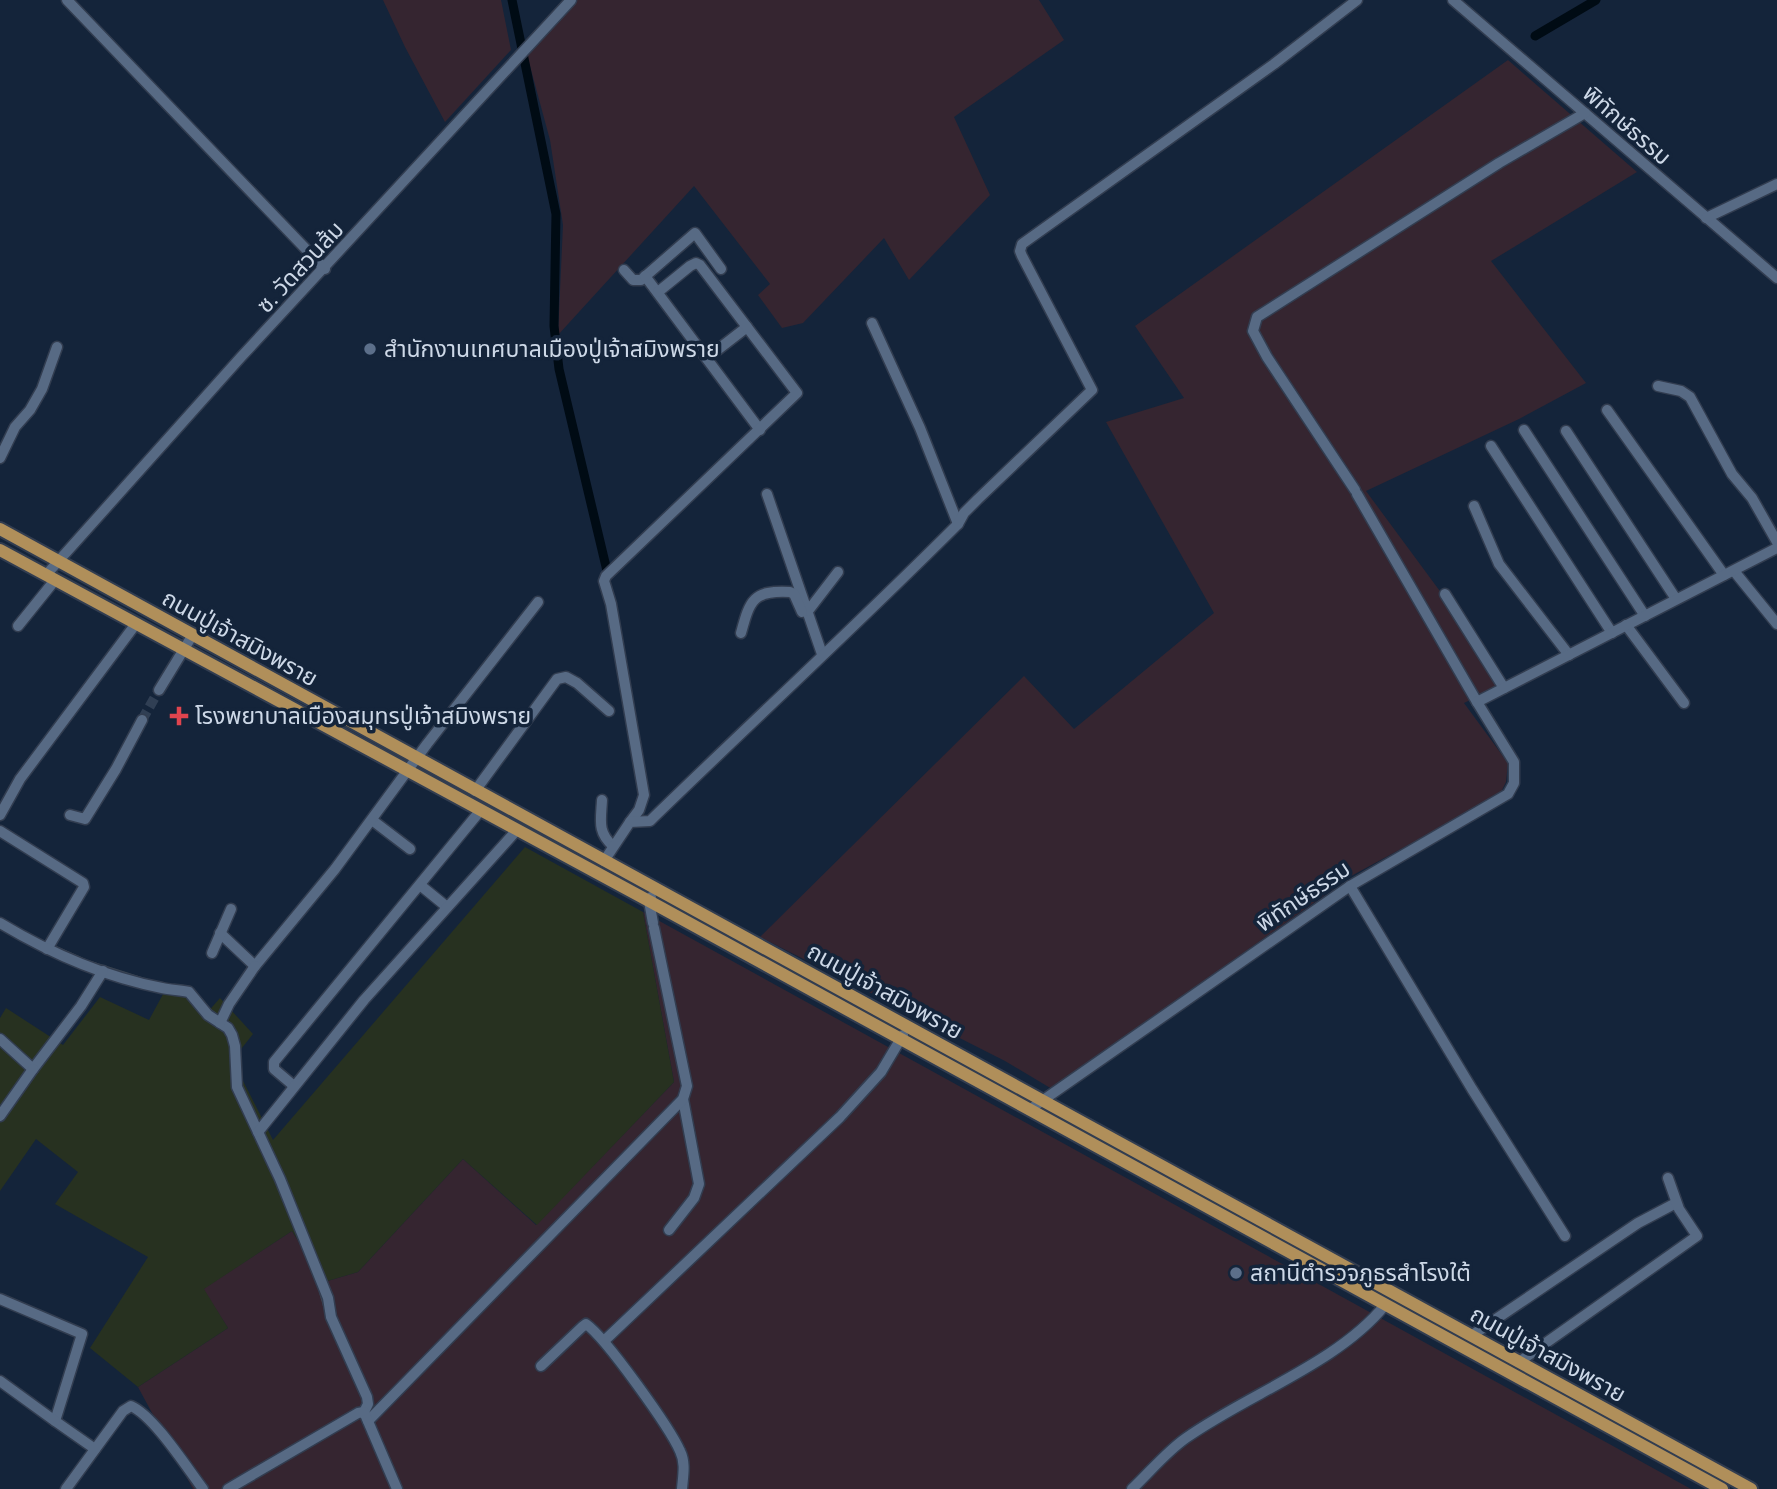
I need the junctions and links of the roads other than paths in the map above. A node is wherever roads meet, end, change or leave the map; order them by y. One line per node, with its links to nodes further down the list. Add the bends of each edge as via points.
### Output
1 (66, 0): 8 (street)
2 (571, 0): 8 (street, ซ. วัดสวนส้ม)
3 (1357, 0): 27 (street, via 1022,244 1022,256 1092,390 964,513)
4 (1453, 0): 5 (street, พิทักษ์ธรรม)
5 (1585, 113): 7 (street, พิทักษ์ธรรม); 54 (street, พิทักษ์ธรรม, via 1257,317 1253,331 1356,492)
6 (1777, 184): 7 (street)
7 (1706, 218): 12 (street, พิทักษ์ธรรม)
8 (325, 269): 32 (street, ซ. วัดสวนส้ม)
9 (721, 269): 11 (street, via 693,233)
10 (624, 270): 11 (street, via 636,282)
11 (645, 276): 13 (street)
12 (1777, 278)
13 (658, 292): 15 (street, via 696,263); 17 (street)
14 (872, 323): 27 (street)
15 (747, 327): 17 (street); 20 (street, via 797,393)
16 (57, 346): 24 (street, via 42,389)
17 (707, 358): 20 (street)
18 (1658, 386): 29 (street, via 1690,397 1732,474)
19 (1607, 410): 34 (street)
20 (760, 430): 66 (street, via 604,580 644,795)
21 (1524, 430): 40 (street)
22 (1566, 431): 37 (street)
23 (1491, 446): 47 (street)
24 (0, 458)
25 (767, 495): 39 (street)
26 (1474, 506): 51 (street, via 1499,565)
27 (958, 524): 50 (street)
28 (0, 529): 32 (main road, ถนนปู่เจ้าสมิงพราย)
29 (1777, 542)
30 (1777, 548): 34 (street)
31 (0, 550): 35 (main road, ถนนปู่เจ้าสมิงพราย)
32 (59, 561): 35 (street, ซ. วัดสวนส้ม); 48 (main road, ถนนปู่เจ้าสมิงพราย)
33 (838, 572): 39 (street)
34 (1729, 573): 37 (street); 41 (street)
35 (50, 578): 42 (main road, ถนนปู่เจ้าสมิงพราย); 44 (street, ซ. วัดสวนส้ม)
36 (1445, 594): 52 (street)
37 (1676, 599): 40 (street)
38 (538, 602): 58 (street)
39 (808, 611): 45 (street)
40 (1645, 616): 43 (street)
41 (1777, 624)
42 (135, 625): 49 (main road, ถนนปู่เจ้าสมิงพราย); 63 (street, via 20,779)
43 (1626, 625): 47 (street); 55 (street)
44 (18, 626)
45 (814, 629): 46 (street, via 794,594 784,592 751,601); 50 (street)
46 (741, 632)
47 (1612, 633): 51 (street)
48 (192, 636): 49 (street); 58 (main road, ถนนปู่เจ้าสมิงพราย)
49 (183, 651): 53 (street); 59 (main road, ถนนปู่เจ้าสมิงพราย)
50 (822, 654): 66 (street, via 650,821)
51 (1569, 655): 52 (street)
52 (1504, 688): 54 (street)
53 (159, 690)
54 (1477, 702): 73 (street, พิทักษ์ธรรม, via 1514,762 1514,783 1508,794)
55 (1684, 703)
56 (609, 711): 60 (street, via 577,683 557,678)
57 (142, 720): 64 (street, via 85,819)
58 (416, 758): 59 (street); 60 (main road, ถนนปู่เจ้าสมิงพราย)
59 (407, 771): 62 (main road, ถนนปู่เจ้าสมิงพราย); 65 (street)
60 (475, 791): 71 (main road, ถนนปู่เจ้าสมิงพราย)
61 (602, 800): 69 (street, via 601,831)
62 (480, 811): 67 (main road, ถนนปู่เจ้าสมิงพราย); 72 (street)
63 (0, 815)
64 (70, 815)
65 (372, 820): 70 (street); 81 (street)
66 (630, 822): 69 (street)
67 (517, 830): 74 (main road, ถนนปู่เจ้าสมิงพราย); 75 (street)
68 (0, 831): 79 (street, via 83,883)
69 (614, 846): 71 (street)
70 (410, 849)
71 (604, 861): 74 (main road, ถนนปู่เจ้าสมิงพราย)
72 (420, 885): 75 (street); 88 (street, via 274,1062 274,1069)
73 (1350, 886): 90 (street, พิทักษ์ธรรม); 98 (street)
74 (652, 895): 84 (main road, ถนนปู่เจ้าสมิงพราย); 86 (main road, ถนนปู่เจ้าสมิงพราย); 89 (street, via 654,926 687,1086)
75 (447, 907): 88 (street)
76 (231, 909): 78 (street)
77 (0, 923): 79 (street)
78 (220, 933): 80 (street); 81 (street)
79 (49, 946): 82 (street)
80 (212, 953)
81 (255, 965): 83 (street)
82 (103, 971): 83 (street, via 189,992 208,1015); 87 (street)
83 (222, 1020): 93 (street, via 234,1040 236,1087)
84 (908, 1026): 86 (street); 90 (main road, ถนนปู่เจ้าสมิงพราย)
85 (0, 1039): 87 (street)
86 (901, 1039): 91 (main road, ถนนปู่เจ้าสมิงพราย); 102 (street, via 881,1072 840,1117)
87 (33, 1069): 92 (street)
88 (294, 1086): 93 (street)
89 (683, 1099): 96 (street, via 699,1184); 106 (street)
90 (1042, 1101): 91 (street, พิทักษ์ธรรม); 97 (main road, ถนนปู่เจ้าสมิงพราย)
91 (1029, 1110): 97 (main road, ถนนปู่เจ้าสมิงพราย)
92 (0, 1116)
93 (261, 1128): 106 (street, via 328,1298 331,1317 367,1397)
94 (1668, 1178): 95 (street)
95 (1676, 1203): 101 (street, via 1638,1223); 103 (street, via 1697,1237)
96 (669, 1230)
97 (1265, 1231): 100 (main road, ถนนปู่เจ้าสมิงพราย)
98 (1565, 1236)
99 (0, 1298): 107 (street, via 82,1334)
100 (1389, 1299): 101 (main road, ถนนปู่เจ้าสมิงพราย); 114 (street, via 1371,1323 1342,1344 1186,1438); 115 (main road, ถนนปู่เจ้าสมิงพราย)
101 (1471, 1336): 103 (main road, ถนนปู่เจ้าสมิงพราย)
102 (604, 1341): 104 (street, via 586,1325); 113 (street, via 680,1451)
103 (1519, 1362): 116 (main road, ถนนปู่เจ้าสมิงพราย)
104 (541, 1366)
105 (0, 1381): 107 (street)
106 (366, 1417): 111 (street, via 358,1413); 112 (street)
107 (55, 1421): 108 (street)
108 (95, 1449): 109 (street); 110 (street, via 123,1411 135,1407)
109 (66, 1489)
110 (203, 1489)
111 (228, 1489)
112 (397, 1489)
113 (682, 1489)
114 (1132, 1489)
115 (1722, 1489)
116 (1751, 1489)

